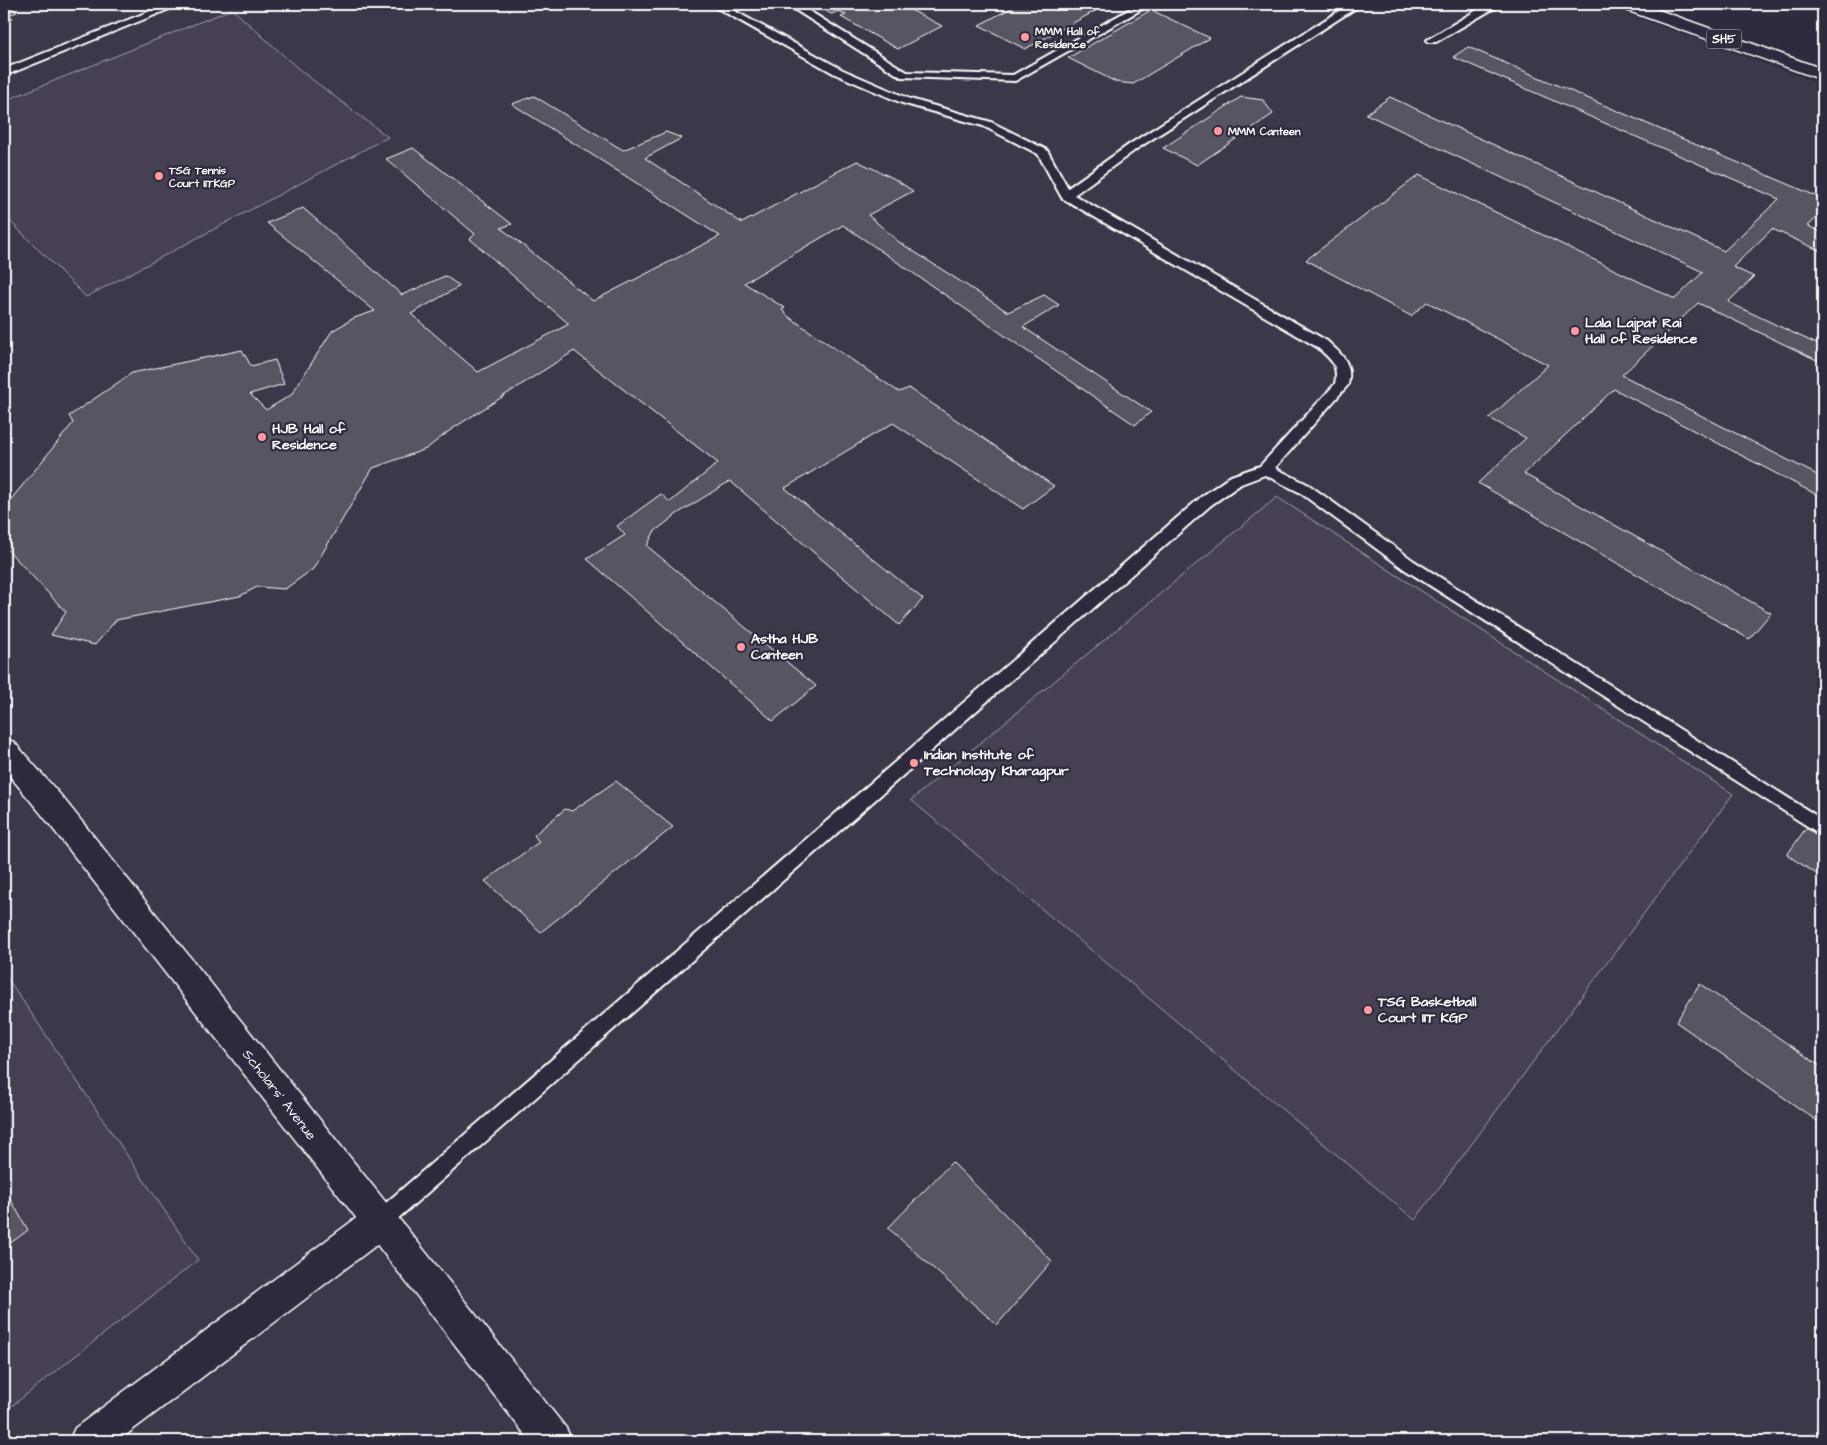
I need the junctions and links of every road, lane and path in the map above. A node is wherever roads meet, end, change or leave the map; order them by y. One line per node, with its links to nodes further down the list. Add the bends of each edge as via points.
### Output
1 (177, 4): 9 (lane)
2 (715, 4): 11 (lane, via 839,72 906,101 987,124 1043,152)
3 (791, 4): 4 (lane, via 905,75 1015,78)
4 (1146, 4)
5 (1358, 4): 11 (lane, via 1134,146)
6 (1492, 4): 8 (lane)
7 (1626, 4): 10 (street, SH5)
8 (1432, 40)
9 (4, 73)
10 (1823, 75)
11 (1066, 195): 12 (lane, via 1299,328 1338,359 1344,372 1341,385)
12 (1265, 470): 14 (lane, via 1310,491 1400,559); 15 (lane, via 1236,480 1206,501)
13 (4, 750): 15 (street, Scholars' Avenue, via 53,807)
14 (1823, 829)
15 (379, 1222): 16 (street); 17 (street, Scholars' Avenue)
16 (88, 1441)
17 (554, 1441)

